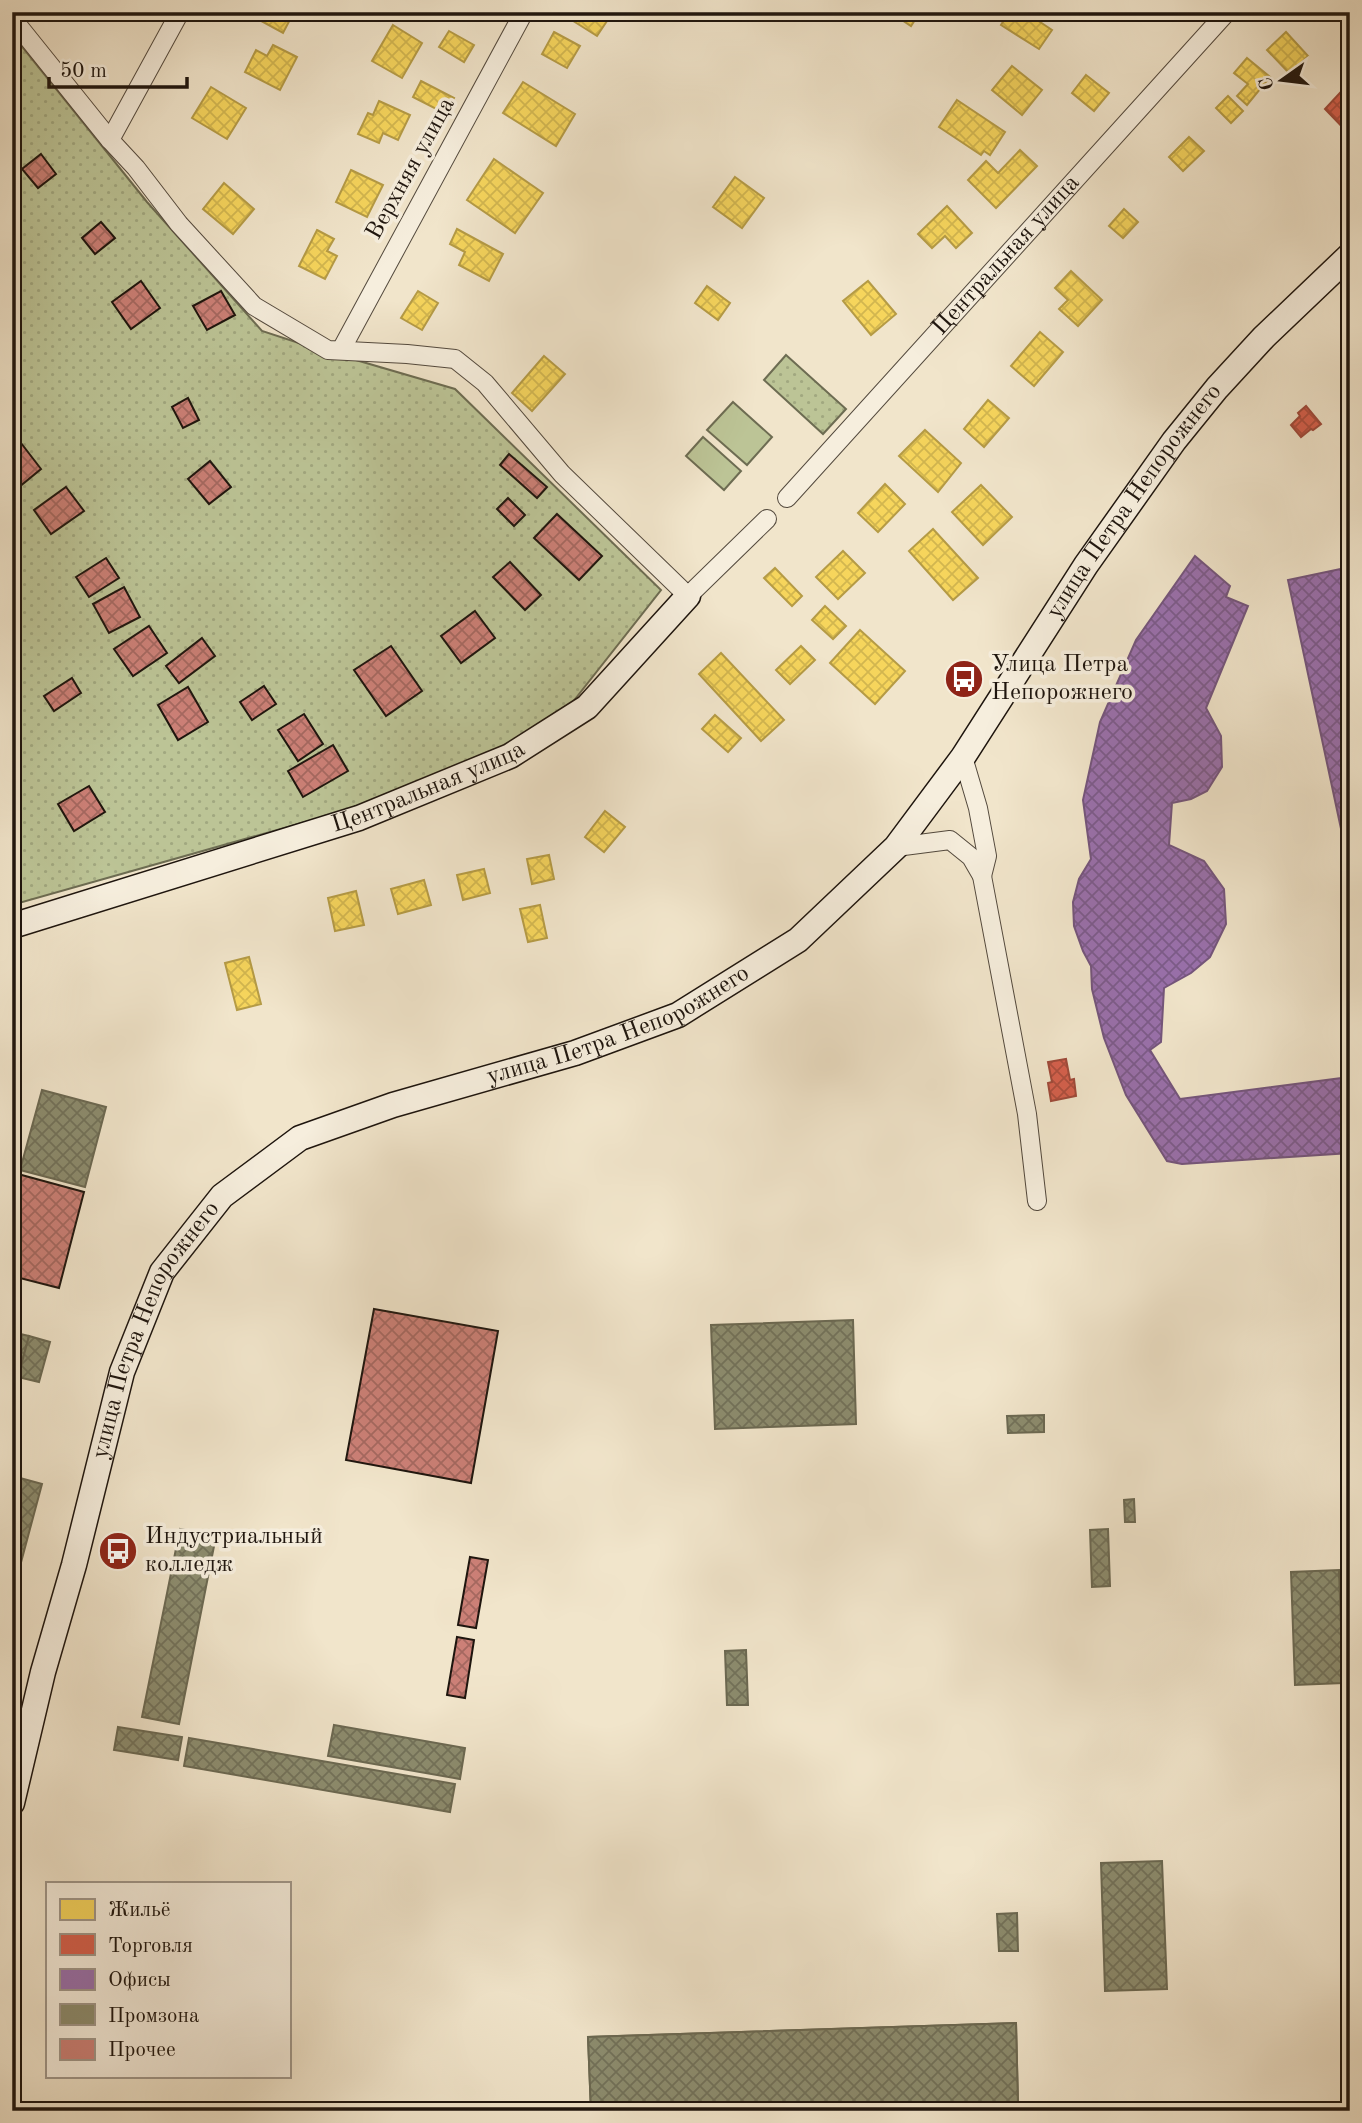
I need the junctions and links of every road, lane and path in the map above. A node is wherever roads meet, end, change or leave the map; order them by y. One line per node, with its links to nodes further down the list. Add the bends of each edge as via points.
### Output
1 (180, 12): 5 (street)
2 (524, 12): 7 (street, Верхняя улица)
3 (1227, 12): 8 (street, Центральная улица)
4 (12, 18): 5 (street)
5 (110, 140): 7 (street, via 254,306 328,350)
6 (1350, 255): 11 (street, улица Петра Непорожнего, via 1264,337 1174,441 1086,565)
7 (341, 350): 10 (street, via 455,359 485,383 562,474)
8 (788, 498)
9 (767, 519): 10 (street, Центральная улица)
10 (688, 596): 14 (street, Центральная улица, via 587,708 510,756 359,818)
11 (963, 757): 12 (street, улица Петра Непорожнего); 13 (street, via 987,856)
12 (896, 847): 13 (street, via 950,840 971,857); 16 (street, улица Петра Непорожнего, via 798,940 678,1015 575,1054 393,1105 300,1138 222,1196 162,1272 122,1372)
13 (982, 876): 15 (street, via 1027,1114)
14 (12, 926)
15 (1037, 1200)
16 (12, 1803)

